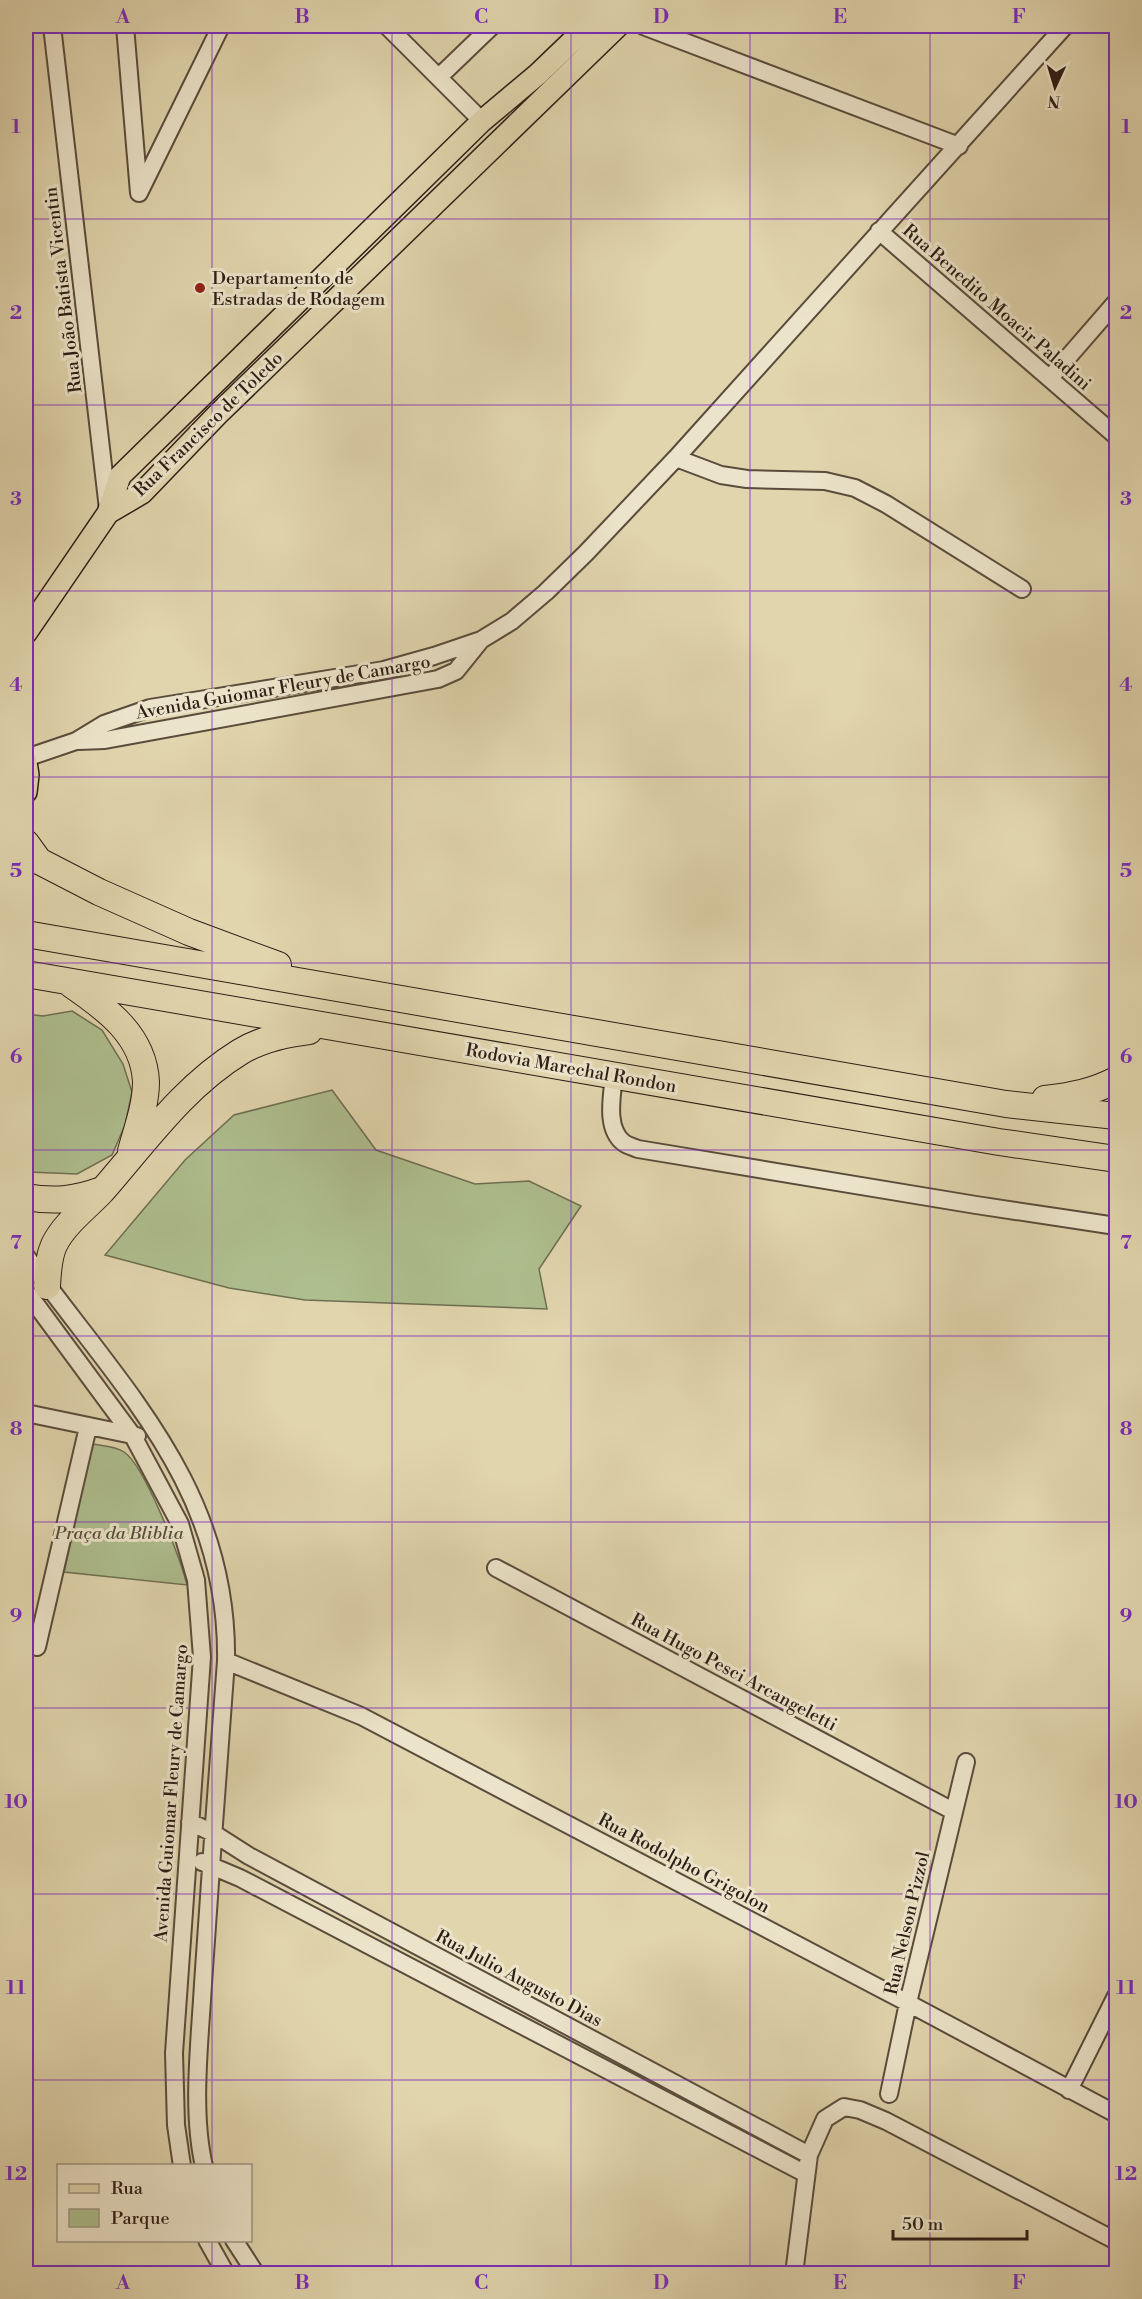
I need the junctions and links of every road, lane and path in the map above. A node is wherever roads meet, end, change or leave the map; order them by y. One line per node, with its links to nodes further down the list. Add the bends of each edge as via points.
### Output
1 (52, 26): 18 (street, Rua João Batista Vicentin)
2 (124, 26): 3 (street, via 139,193)
3 (221, 26)
4 (387, 26): 10 (street)
5 (492, 26): 10 (street)
6 (588, 26): 11 (main road, Rua Francisco de Toledo)
7 (618, 26): 18 (main road, Rua Francisco de Toledo, via 225,406 142,493)
8 (643, 26): 12 (street)
9 (1065, 26): 12 (street)
10 (440, 77): 11 (street)
11 (482, 120): 18 (main road, Rua Francisco de Toledo, via 120,476)
12 (958, 146): 13 (street)
13 (879, 231): 15 (street, Rua Benedito Moacir Paladini); 17 (street)
14 (1116, 302): 15 (street)
15 (1050, 378): 16 (street, Rua Benedito Moacir Paladini)
16 (1116, 436)
17 (676, 458): 19 (street, via 721,475 825,481 855,488); 21 (street, via 546,592 512,621)
18 (108, 513): 20 (main road)
19 (1022, 589)
20 (26, 633)
21 (481, 640): 22 (street, via 384,670); 24 (street, Avenida Guiomar Fleury de Camargo, via 456,671 438,679)
22 (306, 683): 23 (street); 24 (street)
23 (235, 695): 25 (street); 26 (street, via 150,708 104,724)
24 (310, 703): 25 (street, Avenida Guiomar Fleury de Camargo)
25 (239, 715): 26 (street, Avenida Guiomar Fleury de Camargo, via 105,740)
26 (76, 741): 27 (street)
27 (26, 760): 28 (main road)
28 (26, 792)
29 (26, 843): 33 (highway, via 39,861 99,892 189,932)
30 (26, 934): 33 (highway)
31 (26, 975): 32 (highway, Rodovia Marechal Rondon)
32 (67, 982): 34 (highway, Rodovia Marechal Rondon); 39 (highway, via 114,1016 139,1054 146,1081)
33 (335, 986): 37 (highway)
34 (334, 1027): 35 (highway, Rodovia Marechal Rondon); 39 (highway, via 276,1036 241,1051 182,1098)
35 (614, 1076): 40 (highway, Rodovia Marechal Rondon); 43 (street, via 611,1109 616,1134 638,1149)
36 (1116, 1080): 37 (highway, via 1079,1095)
37 (1006, 1104): 38 (highway)
38 (1116, 1116)
39 (129, 1157): 41 (highway)
40 (1116, 1159)
41 (102, 1190): 42 (highway, via 62,1200); 45 (highway, via 62,1232)
42 (26, 1197)
43 (1116, 1226)
44 (26, 1256): 45 (street)
45 (36, 1288): 48 (street, Avenida Guiomar Fleury de Camargo); 49 (street, via 70,1314)
46 (26, 1413): 47 (street)
47 (88, 1427): 48 (street); 51 (street)
48 (133, 1436): 49 (street); 55 (street, Avenida Guiomar Fleury de Camargo, via 180,1524 196,1581 202,1657)
49 (159, 1436): 52 (street, via 204,1523 219,1574 227,1632)
50 (496, 1568): 54 (street, Rua Hugo Pesci Arcangeletti)
51 (37, 1647)
52 (226, 1661): 56 (street); 60 (street, Rua Rodolpho Grigolon, via 361,1716)
53 (966, 1762): 54 (street, Rua Nelson Pizzol)
54 (953, 1811): 60 (street, Rua Nelson Pizzol)
55 (190, 1822): 56 (street, Rua Julio Augusto Dias); 57 (street, Avenida Guiomar Fleury de Camargo)
56 (213, 1833): 58 (street); 64 (street, Rua Julio Augusto Dias, via 249,1856)
57 (188, 1858): 58 (street); 65 (street, Avenida Guiomar Fleury de Camargo, via 174,2053)
58 (211, 1864): 66 (street, via 199,2059 198,2122); 67 (street)
59 (1116, 1996): 61 (street)
60 (908, 2003): 61 (street, Rua Rodolpho Grigolon); 62 (street, Rua Nelson Pizzol)
61 (1069, 2090): 63 (street, Rua Rodolpho Grigolon)
62 (889, 2094)
63 (1116, 2114)
64 (809, 2155): 67 (street); 68 (street, via 825,2119 844,2107 860,2110)
65 (182, 2164)
66 (204, 2164)
67 (806, 2174): 71 (street)
68 (1116, 2241)
69 (208, 2242): 72 (street)
70 (235, 2242): 73 (street)
71 (796, 2272)
72 (226, 2274)
73 (256, 2274)

